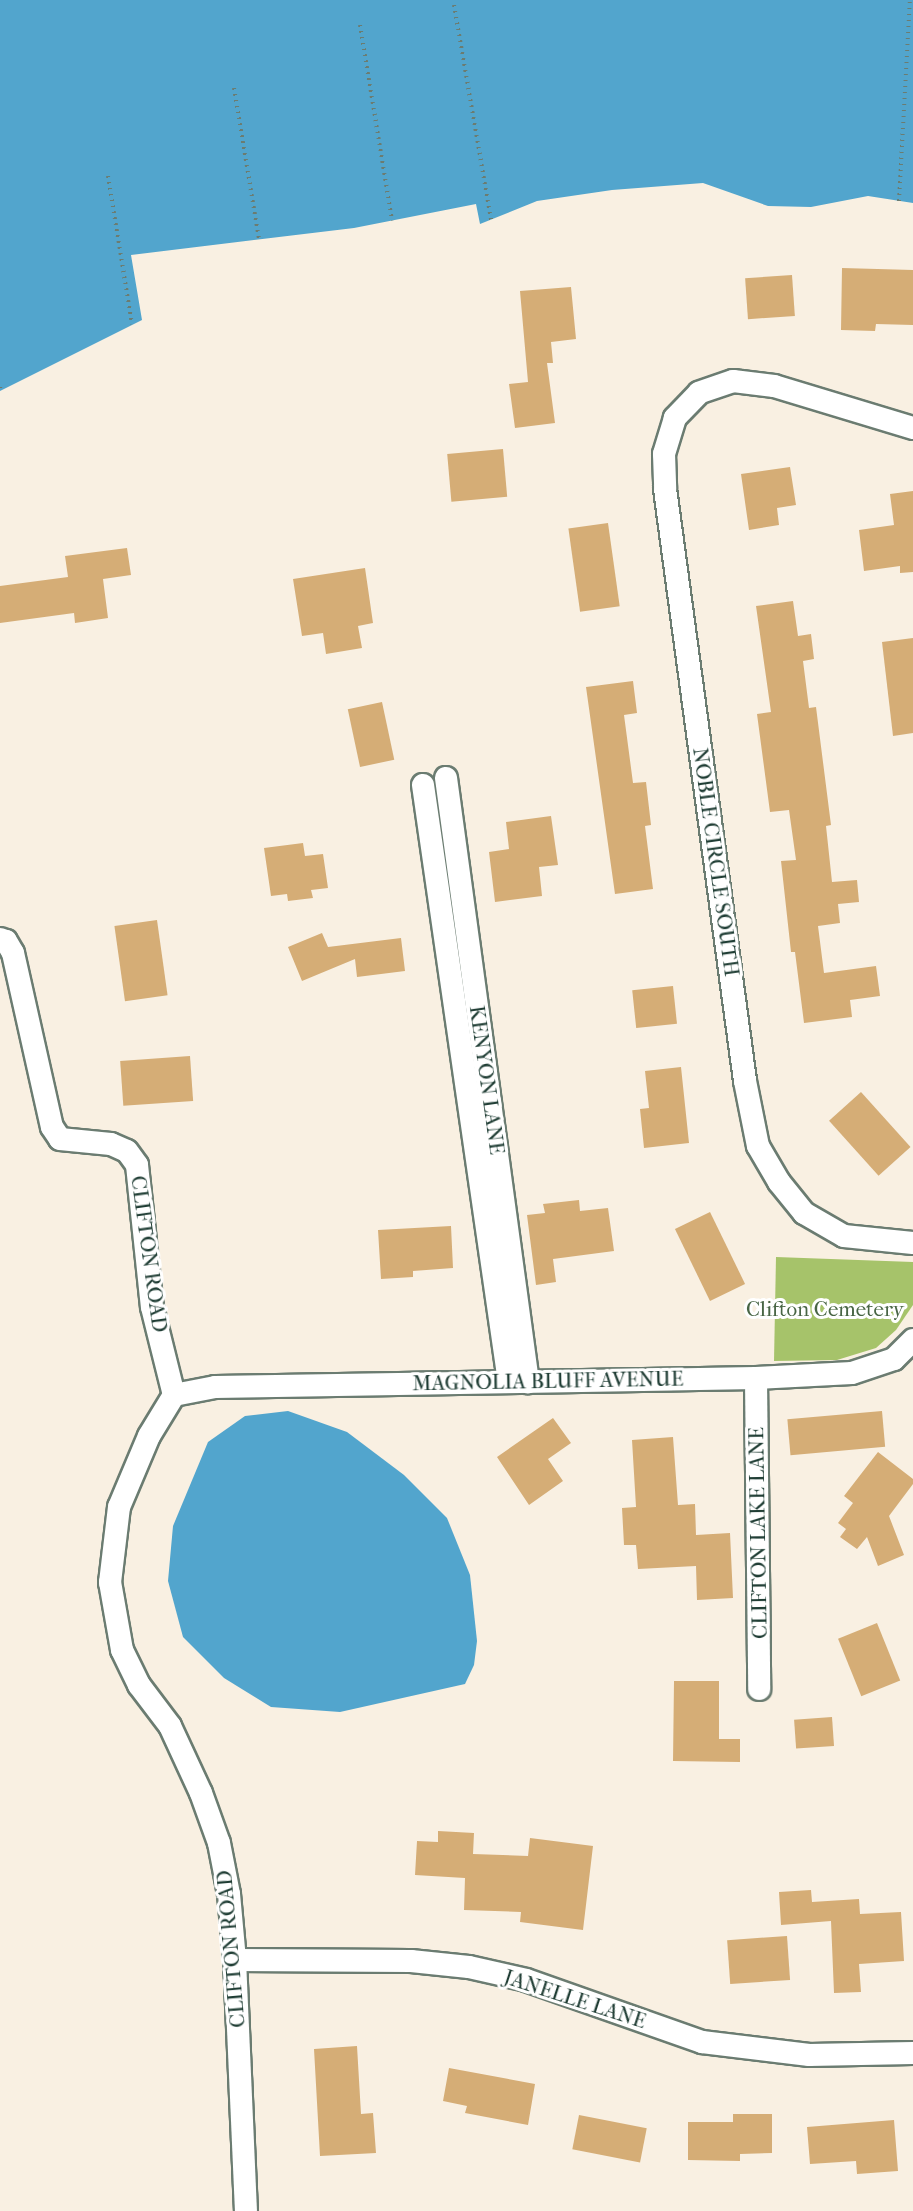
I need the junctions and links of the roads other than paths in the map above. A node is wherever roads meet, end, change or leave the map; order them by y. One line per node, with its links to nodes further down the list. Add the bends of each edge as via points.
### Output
1 (913, 428): 5 (street, NOBLE CIRCLE SOUTH, via 774,386 733,381 699,393 675,418 664,454 665,489 758,1146 779,1182 804,1213 844,1236)
2 (446, 778): 8 (street, KENYON LANE)
3 (423, 784): 8 (street)
4 (0, 939): 9 (street, CLIFTON ROAD, via 6,941 13,953 52,1127 60,1139 111,1144 127,1151 137,1165 152,1307)
5 (913, 1243)
6 (913, 1340): 7 (street, MAGNOLIA BLUFF AVENUE, via 894,1359 852,1372)
7 (756, 1378): 8 (street, MAGNOLIA BLUFF AVENUE); 10 (street, CLIFTON LAKE LANE)
8 (519, 1382): 9 (street, MAGNOLIA BLUFF AVENUE, via 215,1387)
9 (174, 1395): 11 (street, CLIFTON ROAD, via 149,1436 119,1507 110,1582 122,1650 139,1685 170,1726 219,1843)
10 (759, 1689)
11 (235, 1960): 12 (street, JANELLE LANE, via 411,1961 469,1966 526,1980 702,2042 809,2055); 13 (street, CLIFTON ROAD)
12 (913, 2053)
13 (246, 2211)

